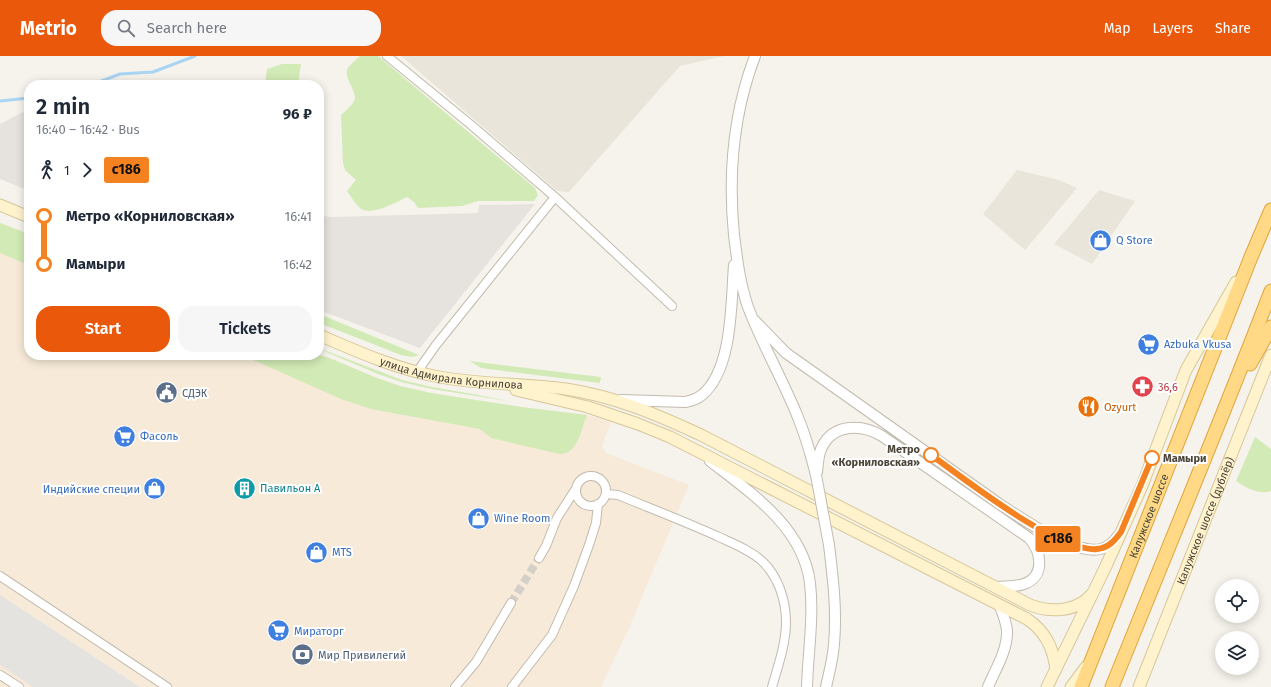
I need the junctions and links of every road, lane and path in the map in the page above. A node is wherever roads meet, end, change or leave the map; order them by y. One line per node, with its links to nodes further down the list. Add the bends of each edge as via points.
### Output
1 (387, 56): 3 (street)
2 (755, 56): 7 (street, via 740,103 732,155 731,183)
3 (555, 197): 10 (street); 15 (street)
4 (0, 205): 6 (main road)
5 (1271, 210): 8 (highway, Калужское шоссе)
6 (24, 214)
7 (736, 249): 11 (street, via 740,280); 17 (street, via 728,332 722,361 708,389 694,400 685,402)
8 (1251, 257): 24 (main road, via 1186,370 1142,486); 31 (highway, Калужское шоссе)
9 (1271, 291): 18 (highway)
10 (672, 306)
11 (754, 320): 20 (street, via 797,416); 24 (street, via 786,352 1023,519 1066,543 1089,549 1109,545)
12 (1271, 327): 18 (highway)
13 (324, 337): 15 (main road, улица Адмирала Корнилова)
14 (1271, 355): 46 (main road, Калужское шоссе (дублёр))
15 (417, 372): 16 (main road, улица Адмирала Корнилова)
16 (488, 384): 17 (main road, улица Адмирала Корнилова, via 542,386); 19 (main road, via 609,413)
17 (616, 400): 27 (main road, улица Адмирала Корнилова, via 701,435)
18 (1229, 400): 45 (highway)
19 (698, 451): 30 (main road); 39 (street, via 766,506 787,528 800,550 808,572 811,591)
20 (816, 476): 27 (street, via 821,448 830,436 850,427 859,427 882,436 1034,544 1038,550 1040,563 1035,576 1020,586); 40 (street, bridge, via 829,545 835,598 834,645)
21 (575, 490): 22 (street, via 584,476 593,475 601,478 606,486); 23 (street, via 582,504); 25 (street)
22 (606, 494): 23 (street); 38 (street, via 618,495 695,526 761,560 781,592 786,622 784,646)
23 (598, 504): 37 (street, via 596,523 589,545 552,635)
24 (1121, 532): 28 (main road)
25 (539, 558)
26 (0, 576): 35 (street)
27 (996, 587): 28 (main road, улица Адмирала Корнилова, via 1030,605 1049,610 1076,606 1088,600)
28 (1092, 594): 32 (main road)
29 (511, 603): 36 (street, via 476,662)
30 (1000, 606): 32 (main road, via 1039,628 1050,645); 41 (street, via 1007,628 1006,642)
31 (1092, 660): 43 (main road); 44 (highway, Калужское шоссе)
32 (1056, 669): 42 (main road)
33 (0, 675): 34 (street)
34 (19, 687)
35 (167, 687)
36 (455, 687)
37 (512, 687)
38 (772, 687)
39 (808, 687)
40 (826, 687)
41 (988, 687)
42 (1047, 687)
43 (1071, 687)
44 (1081, 687)
45 (1112, 687)
46 (1139, 687)

